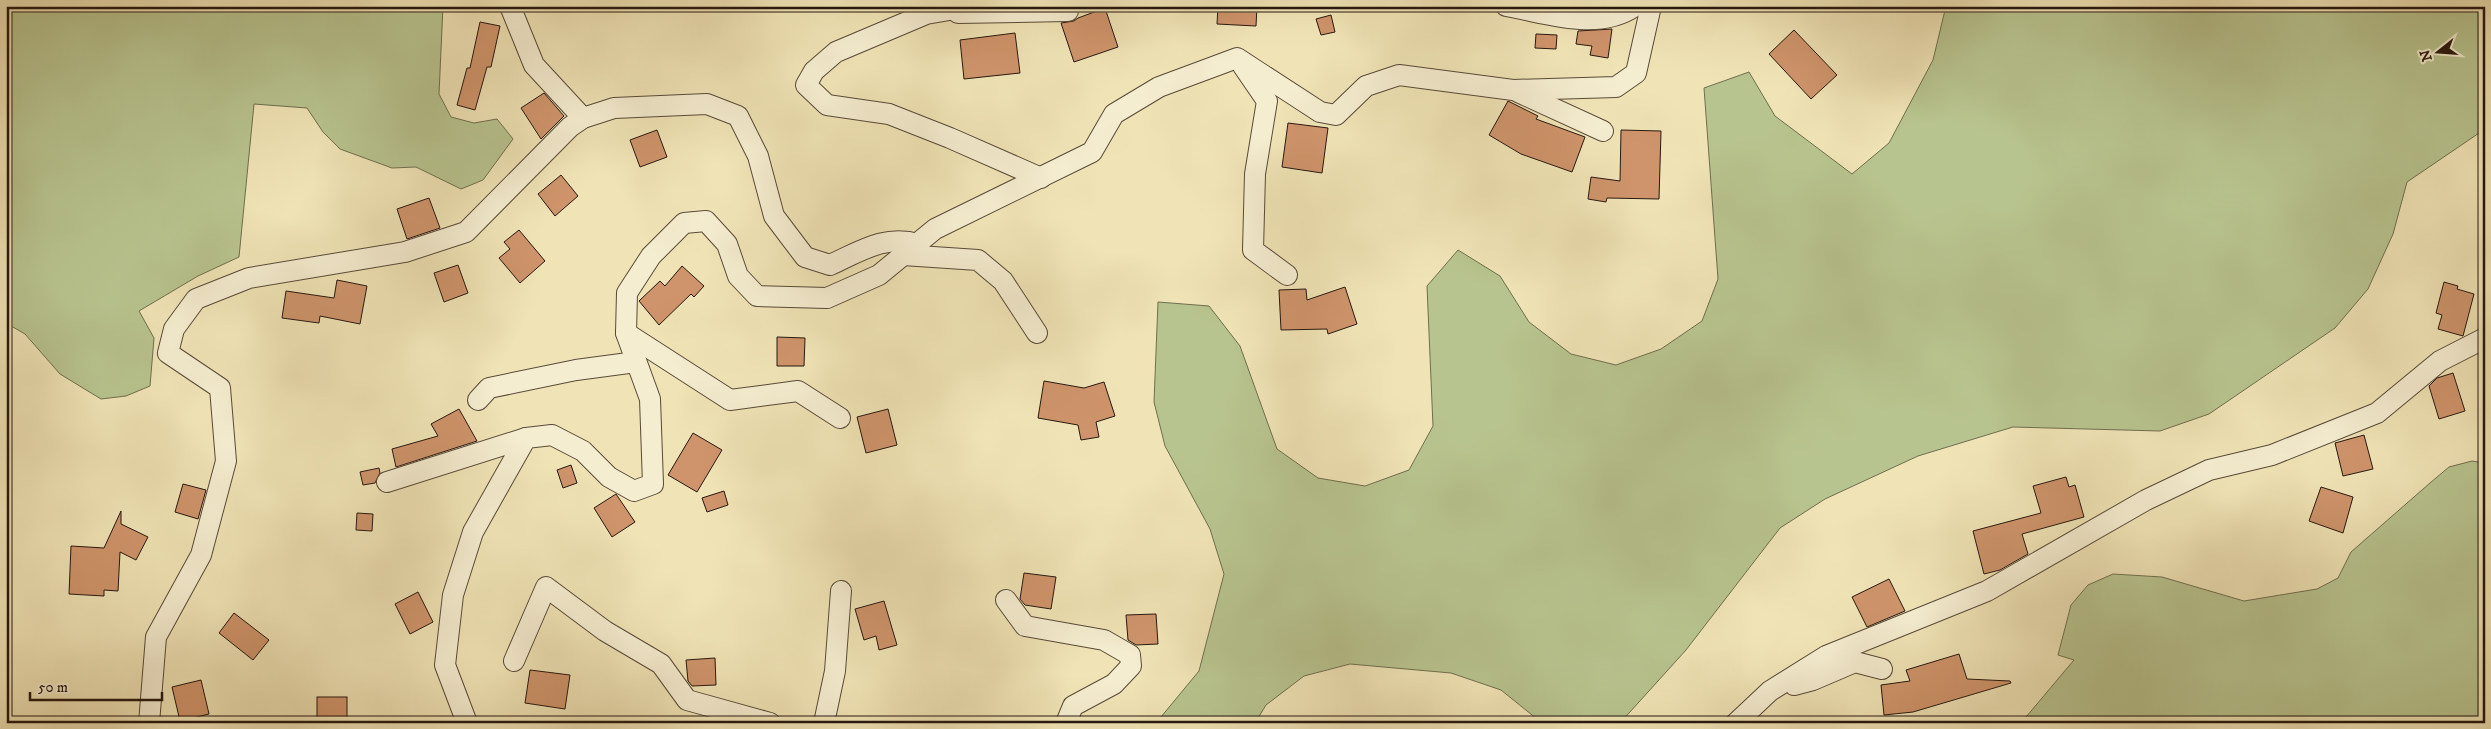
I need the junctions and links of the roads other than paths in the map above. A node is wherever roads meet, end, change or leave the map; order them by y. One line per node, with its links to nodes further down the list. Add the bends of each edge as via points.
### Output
1 (510, 6): 10 (street, via 534,65)
2 (973, 6): 7 (street)
3 (1506, 6): 4 (street, via 1589,21 1624,14)
4 (1636, 6)
5 (1651, 6): 9 (street, via 1636,73 1616,87)
6 (1068, 10): 7 (street)
7 (926, 14): 12 (street, via 836,52 814,71 806,86 828,105 889,114)
8 (1237, 58): 9 (street, via 1320,112 1336,115 1366,86 1399,75); 12 (street, via 1159,87 1114,114 1092,152); 14 (street, via 1267,101 1255,174 1254,250)
9 (1513, 90): 11 (street)
10 (584, 118): 13 (street, via 614,108 707,104 738,116 758,156 774,216 806,257 830,265 878,243 903,239); 28 (street, via 570,127 466,232 405,252 249,278 196,300 174,329 168,353 220,388 226,461 201,556 156,637)
11 (1603, 131)
12 (1041, 178): 13 (street, via 935,229)
13 (911, 249): 15 (street, via 879,274 827,298 757,296 738,276 727,244 706,221 684,223 651,256 627,293); 16 (street, via 978,260 1004,281)
14 (1287, 275)
15 (626, 333): 18 (street); 20 (street, via 730,400 798,391)
16 (1036, 333)
17 (2485, 338): 27 (street, via 2440,361 2377,412 2272,455 2208,470 2146,500 1987,591 1826,656)
18 (636, 362): 19 (street, via 576,370 489,388); 21 (street, via 650,399 653,484 634,491 609,477 583,451 552,435)
19 (478, 400)
20 (840, 418)
21 (526, 438): 22 (street); 29 (street, via 473,532 453,596 445,664)
22 (387, 482)
23 (841, 591): 31 (street, via 835,671)
24 (1006, 600): 32 (street, via 1024,626 1104,640 1130,656 1130,666 1114,684 1073,706)
25 (514, 661): 30 (street, via 546,587 606,631 660,664 687,700)
26 (1882, 669): 27 (street, via 1855,662 1813,680)
27 (1770, 691): 33 (street)
28 (149, 723)
29 (467, 723)
30 (770, 723)
31 (824, 723)
32 (1066, 723)
33 (1736, 723)

